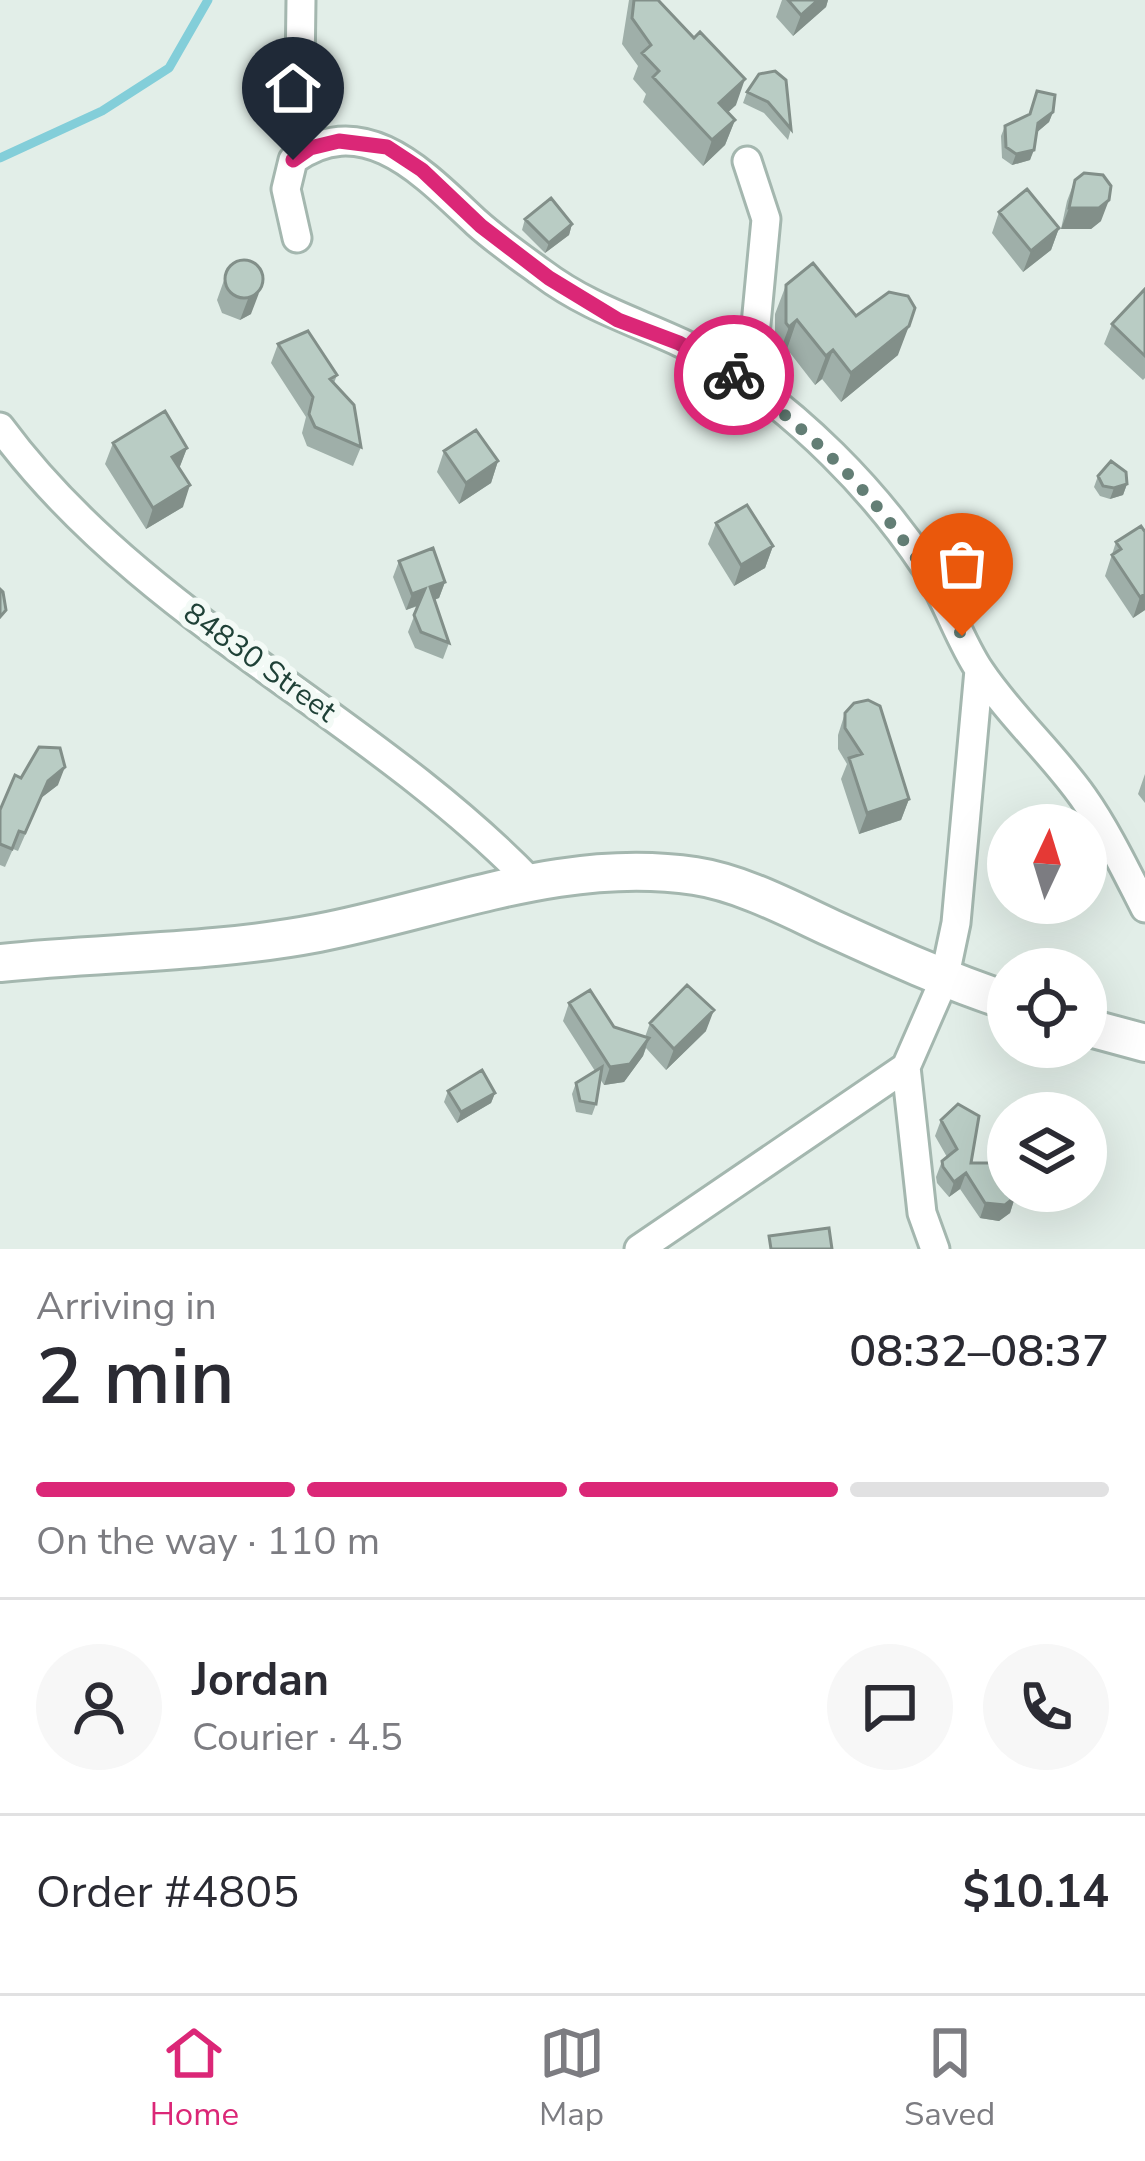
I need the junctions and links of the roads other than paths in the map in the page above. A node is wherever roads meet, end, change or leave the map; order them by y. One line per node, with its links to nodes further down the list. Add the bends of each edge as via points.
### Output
1 (301, 0): 2 (street)
2 (310, 148): 4 (street, via 293,160 286,189); 5 (street, via 339,141 387,147 549,278 618,320 719,363)
3 (747, 161): 5 (street, via 766,219 755,335)
4 (297, 238)
5 (762, 395): 7 (street, via 884,510 928,570)
6 (0, 427): 8 (street, 84830 Street, via 102,545 414,775)
7 (979, 670): 9 (street, via 1083,797); 11 (street, via 965,854)
8 (532, 883): 10 (street, via 214,949); 11 (street, via 593,872 698,876 773,901)
9 (1145, 908)
10 (0, 963)
11 (944, 980): 12 (street); 15 (street)
12 (987, 994)
13 (1107, 1033): 14 (street)
14 (1145, 1043)
15 (906, 1067): 16 (street); 17 (street, via 922,1214)
16 (639, 1249)
17 (935, 1249)

